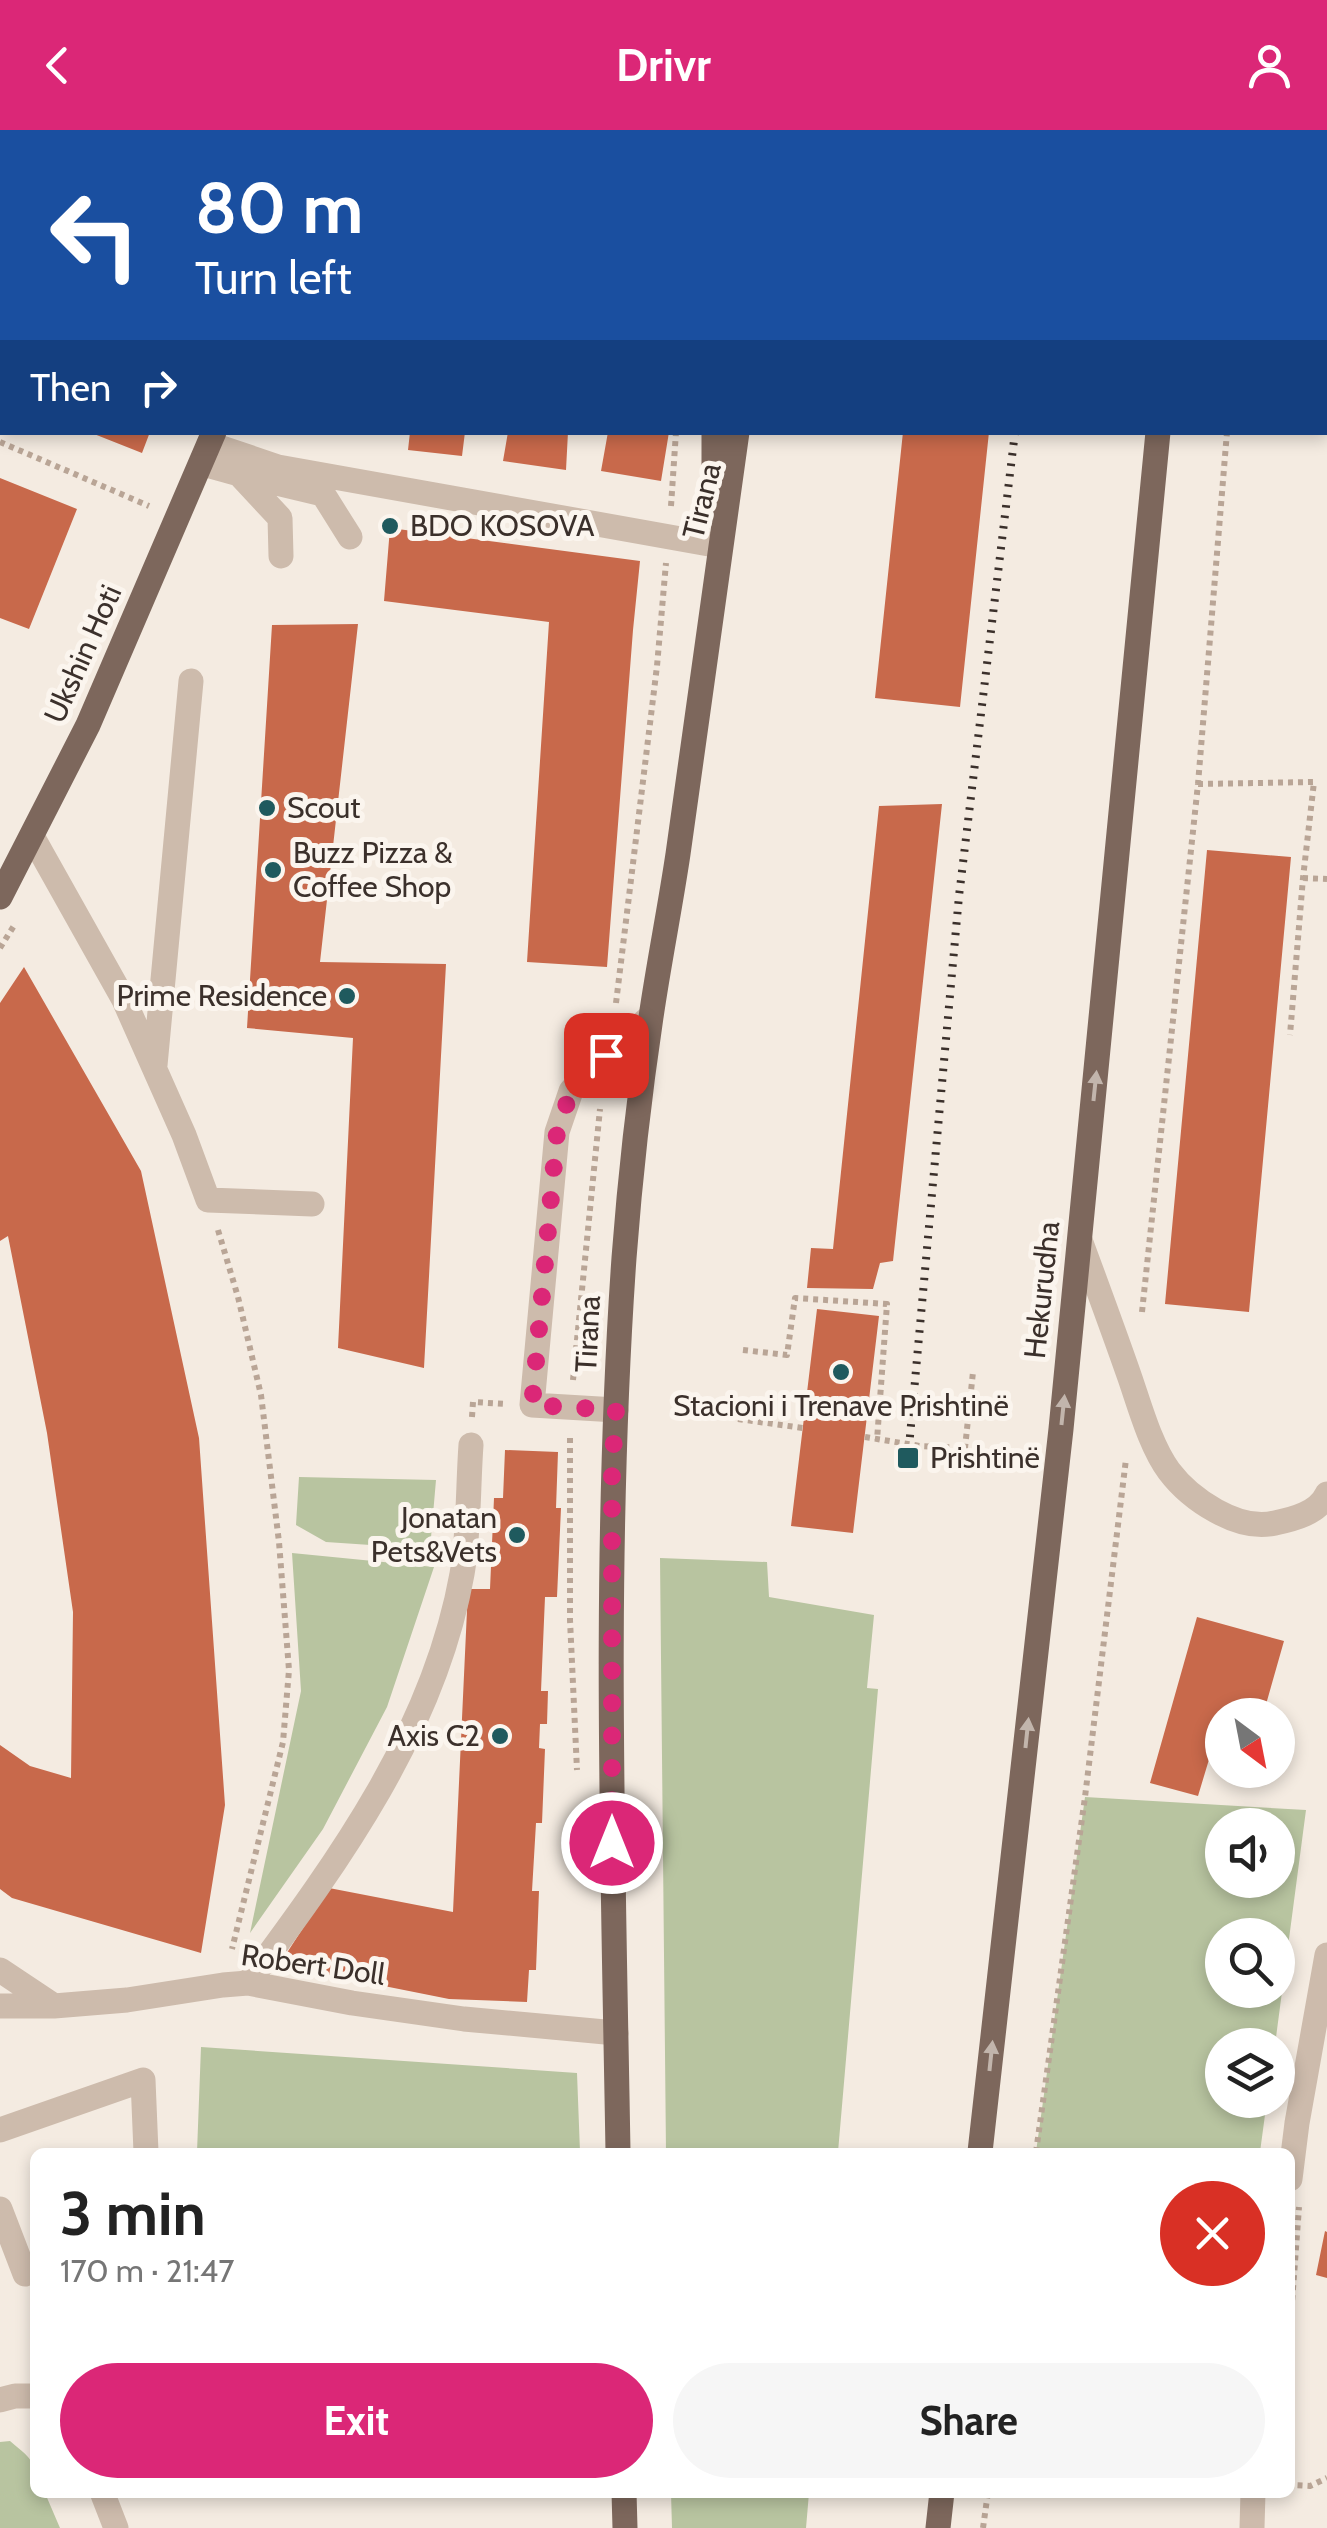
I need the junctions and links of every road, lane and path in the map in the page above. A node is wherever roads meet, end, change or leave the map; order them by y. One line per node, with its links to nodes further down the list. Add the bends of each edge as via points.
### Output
1 (714, 435): 11 (main road)
2 (736, 435): 11 (main road, Tirana)
3 (751, 435): 13 (main road, Tirana)
4 (1158, 435): 25 (main road, Hekurudha, one-way to 4)
5 (1227, 435): 15 (path)
6 (0, 442): 9 (path)
7 (209, 447): 8 (street); 11 (street, via 278,466); 16 (main road, Ukshin Hoti)
8 (239, 474): 10 (street, via 324,494); 12 (street, via 280,518)
9 (155, 508)
10 (350, 536)
11 (718, 546): 13 (main road)
12 (281, 556)
13 (715, 585): 20 (main road, Tirana)
14 (190, 681): 22 (street)
15 (1198, 784): 17 (path, via 1314,782); 26 (path)
16 (32, 836): 19 (main road, Ukshin Hoti); 22 (street)
17 (1303, 878): 18 (path); 21 (path)
18 (1327, 878)
19 (0, 898)
20 (650, 1017): 29 (main road, Tirana, via 632,1162); 29 (street, via 571,1091 557,1132 532,1405)
21 (1290, 1035)
22 (155, 1067): 23 (street)
23 (208, 1200): 24 (street); 39 (path, via 261,1395 289,1670 283,1742)
24 (312, 1204)
25 (1080, 1240): 36 (street, via 1146,1424 1167,1468 1194,1498 1230,1518 1266,1525 1298,1518); 47 (main road, Hekurudha, one-way to 25)
26 (1140, 1322)
27 (743, 1350): 33 (path, via 787,1355 796,1298 887,1304)
28 (973, 1372): 33 (path, via 965,1448)
29 (616, 1410): 43 (main road, Tirana)
30 (738, 1419): 31 (path)
31 (803, 1428)
32 (864, 1437): 33 (path)
33 (877, 1440)
34 (471, 1444): 39 (street, via 463,1572 444,1651 410,1733 312,1896)
35 (1126, 1454): 48 (path)
36 (1327, 1494)
37 (1327, 1954): 49 (street)
38 (0, 1970): 41 (street)
39 (235, 1984): 41 (street, Robert Doll); 43 (street, Robert Doll)
40 (0, 2006): 41 (street, Robert Doll)
41 (54, 2006): 42 (street)
42 (0, 2023)
43 (616, 2034): 46 (main road, Tirana)
44 (0, 2130): 45 (street, via 143,2080)
45 (146, 2148)
46 (618, 2148)
47 (980, 2148)
48 (1037, 2148)
49 (1294, 2148)
50 (0, 2208): 51 (street)
51 (25, 2274)
52 (30, 2396): 53 (street)
53 (0, 2400)
54 (1327, 2478): 55 (path)
55 (1295, 2485)
56 (104, 2498): 61 (street)
57 (624, 2498): 62 (main road)
58 (941, 2498): 63 (main road)
59 (987, 2498): 64 (path)
60 (1253, 2498): 65 (street)
61 (116, 2528)
62 (625, 2528)
63 (938, 2528)
64 (983, 2528)
65 (1252, 2528)

